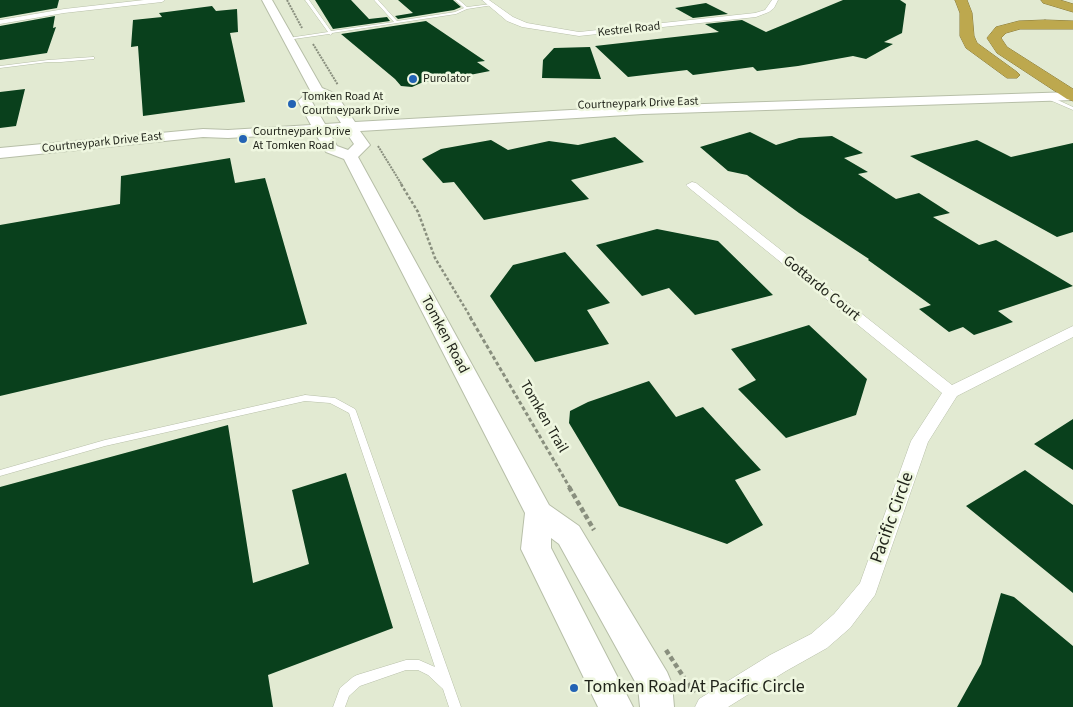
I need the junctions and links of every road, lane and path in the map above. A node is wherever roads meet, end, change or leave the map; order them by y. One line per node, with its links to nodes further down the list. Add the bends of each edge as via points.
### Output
1 (162, 0): 15 (street)
2 (267, 0): 20 (main road)
3 (287, 0): 18 (path)
4 (307, 0): 19 (lane)
5 (376, 0): 16 (lane)
6 (456, 0): 13 (lane)
7 (775, 0): 11 (street, Kestrel Road, via 767,11 756,15 580,34 510,20)
8 (961, 0): 25 (highway, via 971,45)
9 (1047, 0): 14 (highway)
10 (1067, 0): 12 (highway)
11 (488, 2): 13 (lane)
12 (1073, 2)
13 (466, 8): 16 (lane, via 456,13)
14 (1073, 8)
15 (0, 22)
16 (396, 22): 19 (lane)
17 (1073, 25): 28 (highway, via 1019,25 1001,30 994,38 1002,50)
18 (303, 28)
19 (331, 34): 20 (lane)
20 (288, 40): 27 (main road)
21 (314, 46): 26 (path)
22 (93, 58): 23 (lane)
23 (0, 67)
24 (1073, 84): 28 (main road, Courtneypark Drive East)
25 (1030, 86): 28 (highway); 31 (main road, Courtneypark Drive East, via 860,96 615,104)
26 (341, 89)
27 (318, 91): 31 (main road, via 332,97); 32 (main road, via 305,101)
28 (1052, 91): 29 (highway); 30 (lane); 31 (main road, Courtneypark Drive East)
29 (1073, 96)
30 (1073, 109)
31 (348, 122): 32 (main road, Courtneypark Drive East); 35 (main road, via 362,145)
32 (318, 124): 34 (main road, Courtneypark Drive East); 35 (main road, via 331,149)
33 (374, 138): 41 (path, Tomken Trail, via 418,212 444,275)
34 (0, 152)
35 (350, 156): 40 (main road, Tomken Road)
36 (692, 185): 38 (street, Gottardo Court)
37 (1073, 331): 38 (street)
38 (951, 392): 44 (street, Pacific Circle, via 920,440 868,588 842,621 819,641)
39 (0, 473): 43 (lane, via 105,443 305,398 332,400 352,410)
40 (539, 513): 47 (main road, via 536,549); 48 (main road, Tomken Road, via 569,535 655,684)
41 (595, 532)
42 (663, 646): 44 (path)
43 (447, 685): 45 (lane, via 432,671 419,665 406,665 357,681 344,692); 46 (lane)
44 (702, 703)
45 (339, 707)
46 (455, 707)
47 (616, 707)
48 (657, 707)

